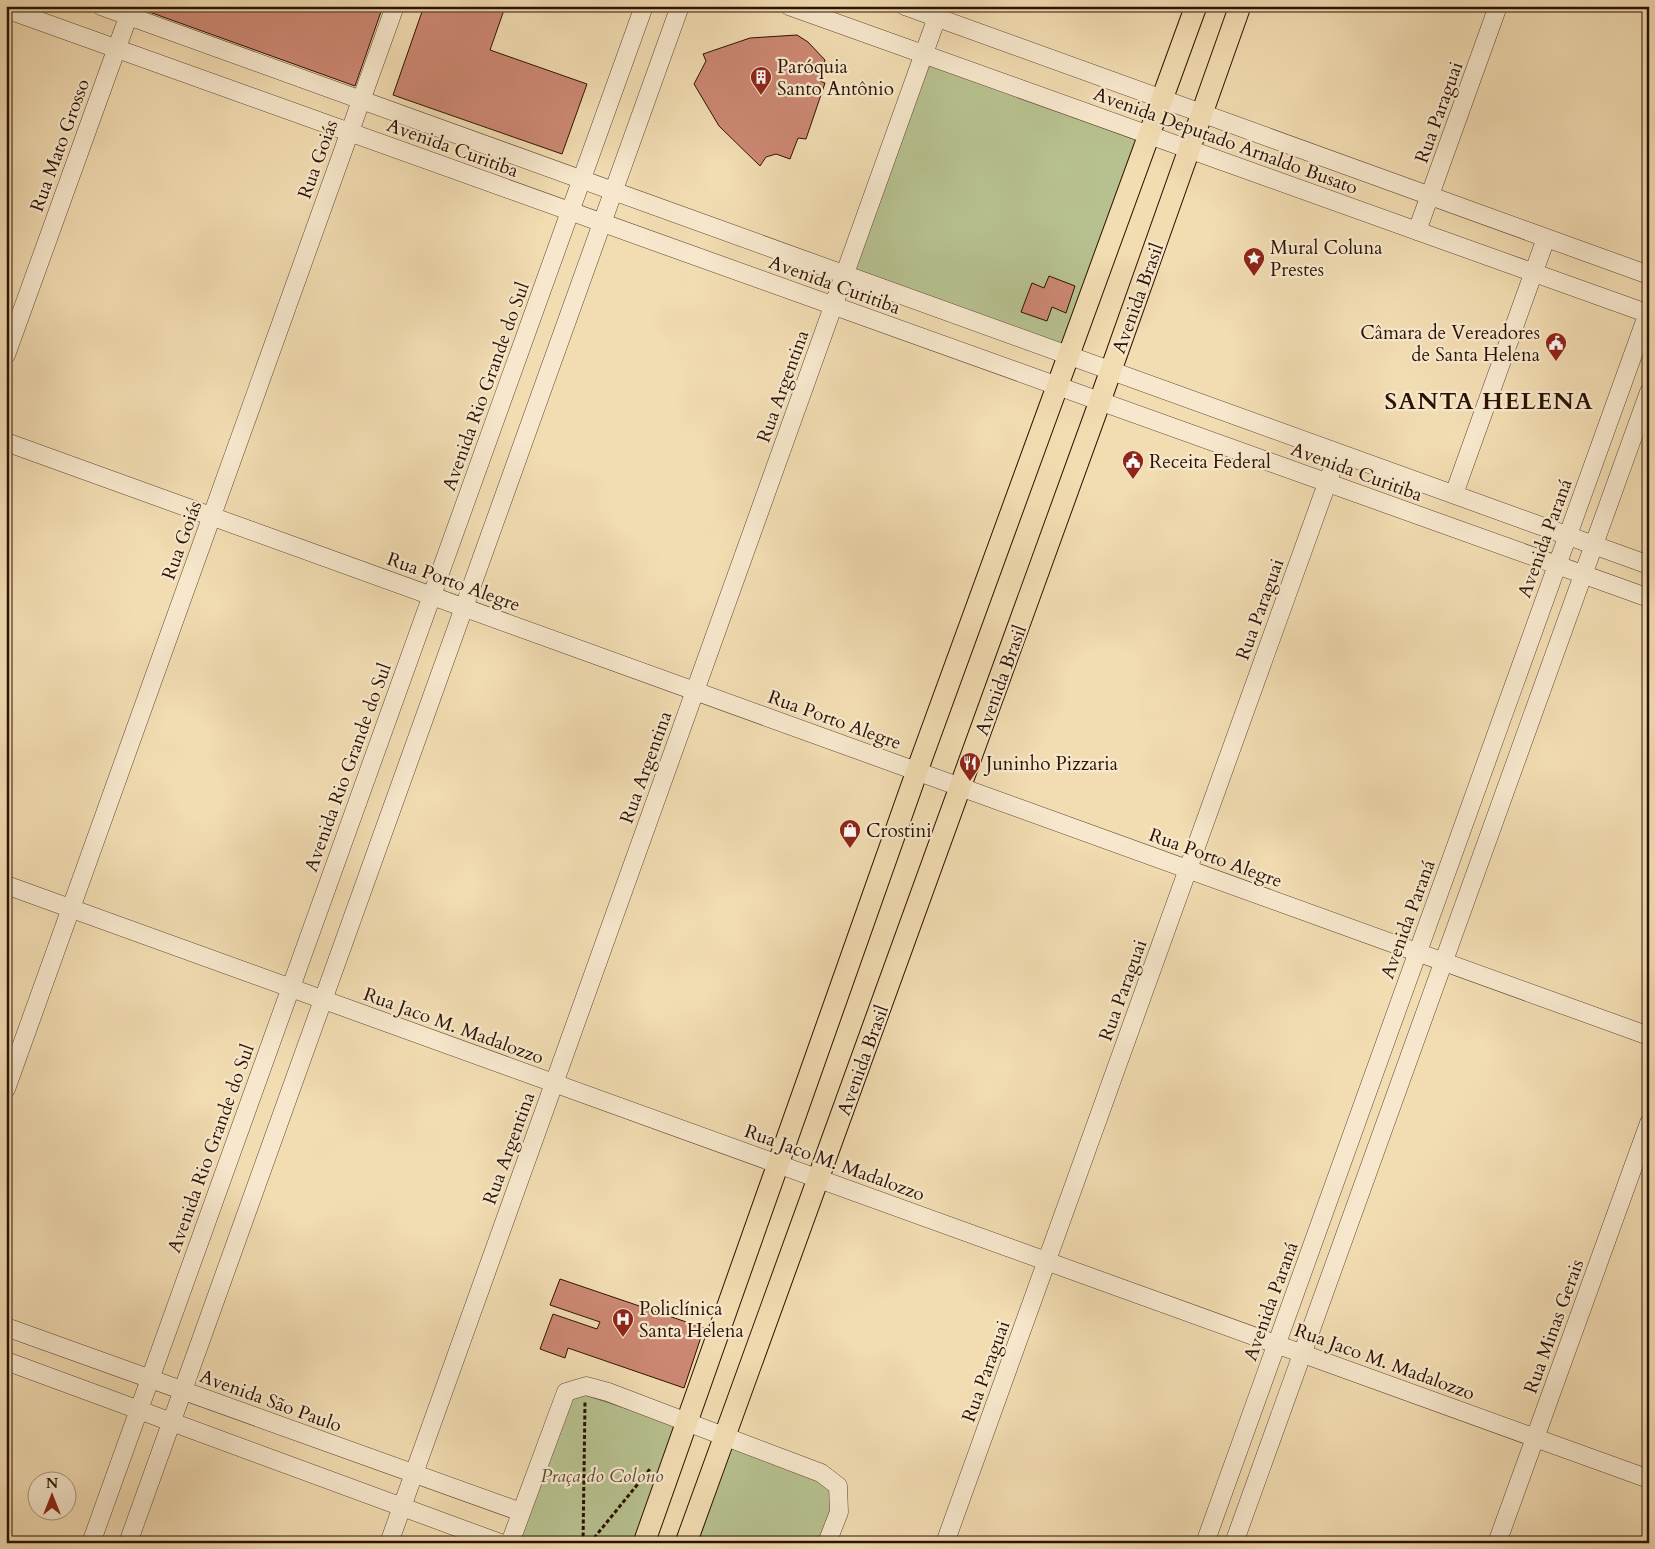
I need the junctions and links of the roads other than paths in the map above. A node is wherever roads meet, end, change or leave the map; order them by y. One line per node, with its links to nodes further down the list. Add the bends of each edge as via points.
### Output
1 (101, 6): 11 (street, Avenida Curitiba)
2 (395, 6): 15 (street, Rua Goiás)
3 (644, 6): 21 (street, Avenida Rio Grande do Sul)
4 (680, 6): 22 (street)
5 (789, 6): 14 (street, Avenida Deputado Arnaldo Busato)
6 (905, 6): 12 (street, Avenida Deputado Arnaldo Busato)
7 (1196, 6): 16 (main road)
8 (1240, 6): 17 (main road, Avenida Brasil)
9 (1498, 6): 23 (street, Rua Paraguai)
10 (6, 9): 13 (street, Avenida Curitiba)
11 (130, 11): 13 (street, Rua Mato Grosso); 15 (street, Avenida Curitiba)
12 (939, 12): 14 (street, Rua Argentina); 16 (street, Avenida Deputado Arnaldo Busato)
13 (116, 49): 18 (street, Avenida Curitiba); 33 (street, Rua Mato Grosso)
14 (924, 54): 19 (street, Avenida Deputado Arnaldo Busato); 29 (street, Rua Argentina)
15 (361, 100): 18 (street, Rua Goiás); 21 (street, Avenida Curitiba)
16 (1163, 100): 17 (street, Avenida Deputado Arnaldo Busato); 19 (main road)
17 (1202, 114): 20 (main road, Avenida Brasil); 23 (street, Avenida Deputado Arnaldo Busato)
18 (350, 132): 24 (street, Avenida Curitiba); 45 (street, Rua Goiás)
19 (1150, 136): 20 (street, Avenida Deputado Arnaldo Busato); 34 (main road)
20 (1190, 150): 26 (street, Avenida Deputado Arnaldo Busato); 35 (main road, Avenida Brasil)
21 (582, 180): 22 (street, Avenida Curitiba); 24 (street, Avenida Rio Grande do Sul)
22 (614, 192): 25 (street); 29 (street, Avenida Curitiba)
23 (1430, 196): 26 (street, Rua Paraguai); 27 (street, Avenida Deputado Arnaldo Busato)
24 (570, 211): 25 (street, Avenida Curitiba); 51 (street, Avenida Rio Grande do Sul)
25 (602, 223): 31 (street, Avenida Curitiba); 53 (street)
26 (1417, 231): 28 (street, Avenida Deputado Arnaldo Busato)
27 (1546, 238): 28 (street); 30 (street, Avenida Deputado Arnaldo Busato)
28 (1533, 273): 32 (street, Avenida Deputado Arnaldo Busato); 44 (street)
29 (844, 275): 31 (street, Rua Argentina); 34 (street, Avenida Curitiba)
30 (1649, 275)
31 (833, 306): 36 (street, Avenida Curitiba); 54 (street, Rua Argentina)
32 (1648, 313): 39 (street, Avenida Paraná)
33 (6, 355)
34 (1070, 356): 35 (street, Avenida Curitiba); 36 (main road)
35 (1111, 371): 38 (main road, Avenida Brasil); 42 (street, Avenida Curitiba)
36 (1058, 386): 38 (street, Avenida Curitiba); 57 (main road)
37 (1649, 392): 40 (street)
38 (1100, 401): 43 (street, Avenida Curitiba); 58 (main road, Avenida Brasil)
39 (1611, 415): 40 (street); 46 (street, Avenida Paraná)
40 (1637, 424): 47 (street)
41 (6, 442): 45 (street, Rua Porto Alegre)
42 (1338, 452): 43 (street, Rua Paraguai); 44 (street, Avenida Curitiba)
43 (1327, 483): 48 (street, Avenida Curitiba); 59 (street, Rua Paraguai)
44 (1454, 494): 46 (street, Avenida Curitiba)
45 (212, 517): 51 (street, Rua Porto Alegre); 61 (street, Rua Goiás)
46 (1568, 535): 47 (street, Avenida Curitiba); 48 (street, Avenida Paraná)
47 (1594, 545): 49 (street, Avenida Curitiba); 50 (street)
48 (1557, 565): 50 (street, Avenida Curitiba); 55 (street, Avenida Paraná)
49 (1649, 565)
50 (1583, 574): 52 (street, Avenida Curitiba); 56 (street)
51 (432, 596): 53 (street, Rua Porto Alegre); 64 (street, Avenida Rio Grande do Sul)
52 (1649, 598)
53 (464, 608): 54 (street, Rua Porto Alegre); 65 (street)
54 (695, 691): 57 (street, Rua Porto Alegre); 67 (street, Rua Argentina)
55 (1506, 708): 56 (street); 62 (street, Avenida Paraná)
56 (1532, 717): 63 (street)
57 (917, 771): 58 (street, Rua Porto Alegre); 70 (main road)
58 (961, 787): 59 (street, Rua Porto Alegre); 71 (main road, Avenida Brasil)
59 (1188, 869): 62 (street, Rua Porto Alegre); 72 (street, Rua Paraguai)
60 (6, 885): 61 (street, Rua Jaco M. Madalozzo)
61 (71, 909): 64 (street, Rua Jaco M. Madalozzo); 68 (street, Rua Goiás)
62 (1418, 952): 63 (street, Rua Porto Alegre); 74 (street, Avenida Paraná)
63 (1444, 962): 66 (street, Rua Porto Alegre); 75 (street)
64 (290, 988): 65 (street, Rua Jaco M. Madalozzo); 77 (street, Avenida Rio Grande do Sul)
65 (323, 1000): 67 (street, Rua Jaco M. Madalozzo); 78 (street)
66 (1649, 1036)
67 (554, 1083): 70 (street, Rua Jaco M. Madalozzo); 84 (street, Rua Argentina)
68 (6, 1089)
69 (1649, 1123): 83 (street, Rua Minas Gerais)
70 (779, 1165): 71 (street, Rua Jaco M. Madalozzo); 81 (main road)
71 (819, 1179): 72 (street, Rua Jaco M. Madalozzo); 82 (main road, Avenida Brasil)
72 (1047, 1262): 74 (street, Rua Jaco M. Madalozzo); 96 (street, Rua Paraguai)
73 (6, 1327): 77 (street, Avenida São Paulo)
74 (1277, 1345): 75 (street, Rua Jaco M. Madalozzo); 97 (street, Avenida Paraná)
75 (1302, 1354): 83 (street, Rua Jaco M. Madalozzo); 98 (street)
76 (6, 1361): 79 (street)
77 (150, 1379): 78 (street, Avenida São Paulo); 79 (street, Avenida Rio Grande do Sul)
78 (183, 1390): 80 (street); 84 (street, Avenida São Paulo)
79 (139, 1410): 80 (street); 88 (street, Avenida Rio Grande do Sul)
80 (172, 1422): 86 (street); 89 (street)
81 (688, 1422): 82 (street); 87 (street, via 586,1386 566,1392); 93 (main road)
82 (726, 1436): 94 (main road, Avenida Brasil); 95 (street, via 821,1473 838,1486 839,1512)
83 (1535, 1438): 85 (street, Rua Jaco M. Madalozzo); 99 (street, Rua Minas Gerais)
84 (414, 1473): 86 (street, Rua Argentina); 87 (street, Avenida São Paulo)
85 (1649, 1479)
86 (402, 1506): 90 (street, Rua Argentina); 91 (street)
87 (521, 1512): 92 (street)
88 (91, 1543)
89 (128, 1543)
90 (389, 1543)
91 (500, 1543)
92 (510, 1543)
93 (644, 1543)
94 (686, 1543)
95 (827, 1543)
96 (945, 1543)
97 (1205, 1543)
98 (1234, 1543)
99 (1497, 1543)

